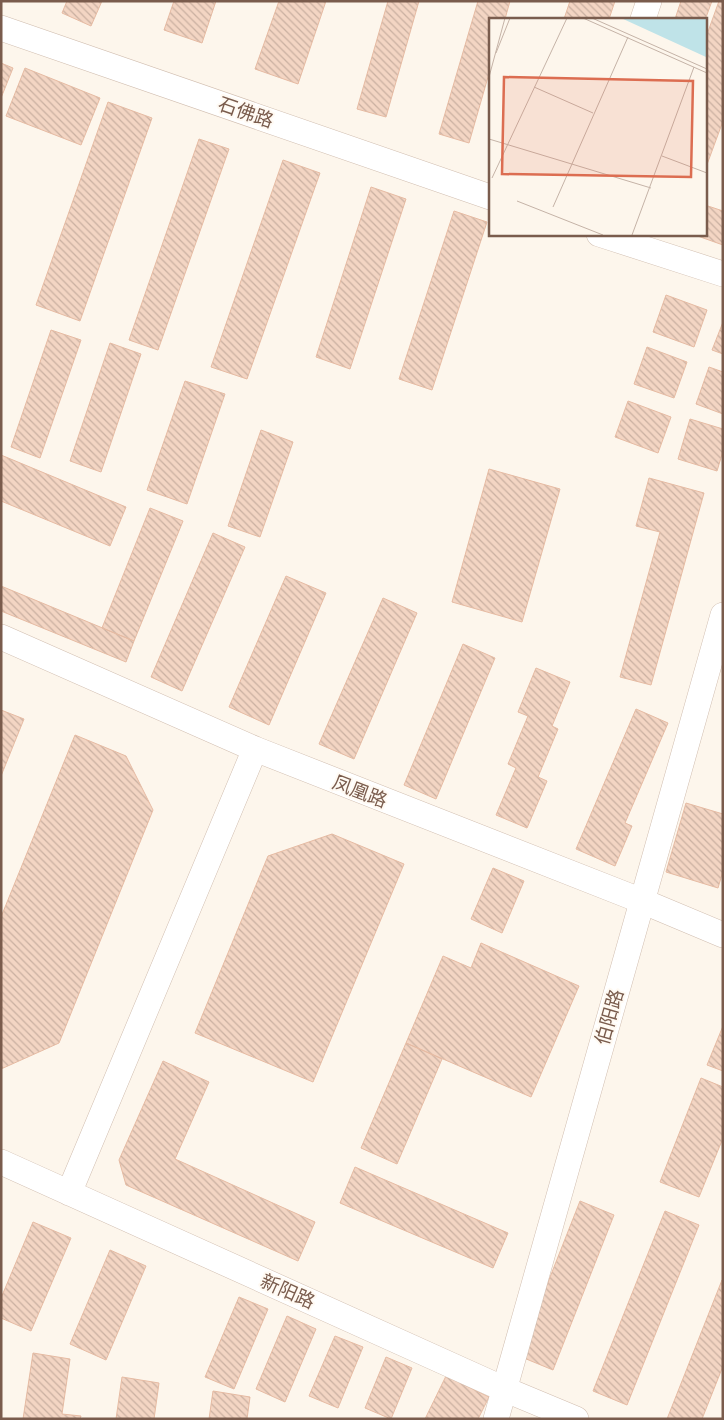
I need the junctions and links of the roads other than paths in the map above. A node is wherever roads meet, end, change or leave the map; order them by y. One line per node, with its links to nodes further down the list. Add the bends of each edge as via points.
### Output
1 (650, 1): 2 (street)
2 (643, 18)
3 (1, 28): 4 (street, 石佛路)
4 (489, 197)
5 (602, 235): 6 (street)
6 (723, 274)
7 (723, 615): 10 (street, 伯阳路)
8 (1, 637): 9 (street, 凤凰路)
9 (255, 749): 10 (street, 凤凰路); 13 (street)
10 (642, 901): 11 (street, 凤凰路); 14 (street, 伯阳路)
11 (723, 935)
12 (1, 1162): 13 (street, 新阳路)
13 (69, 1192): 14 (street, 新阳路)
14 (504, 1389): 15 (street, 伯阳路); 16 (street, 新阳路)
15 (496, 1419)
16 (576, 1419)

